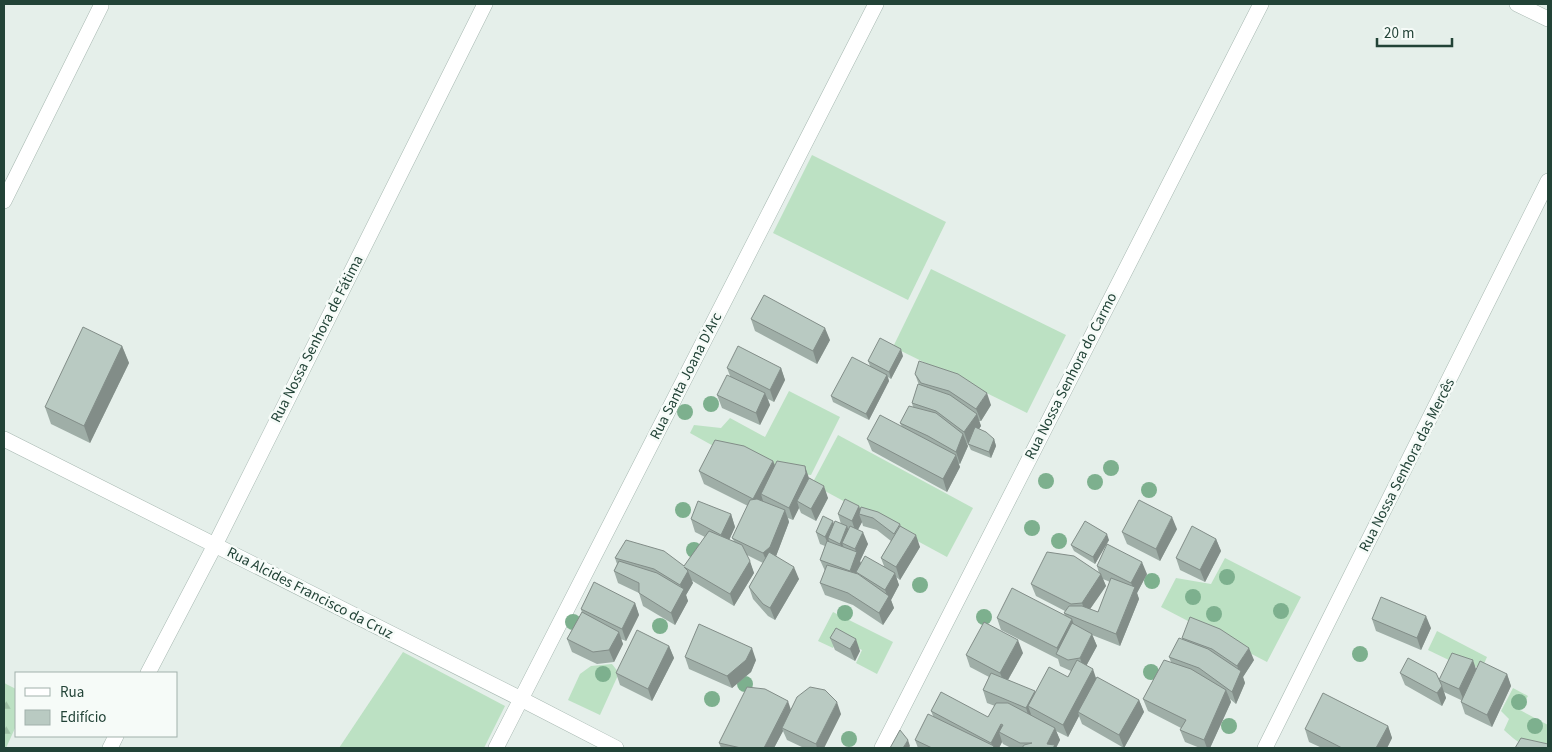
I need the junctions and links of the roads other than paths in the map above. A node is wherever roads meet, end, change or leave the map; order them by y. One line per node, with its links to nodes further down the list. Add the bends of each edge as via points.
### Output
1 (485, 4): 10 (street, Rua Nossa Senhora de Fátima)
2 (876, 4): 12 (street, Rua Santa Joana D'Arc)
3 (1261, 4): 15 (street, Rua Nossa Senhora do Carmo)
4 (1517, 4): 6 (street)
5 (101, 6): 8 (street)
6 (1548, 19)
7 (1548, 181): 16 (street, Rua Nossa Senhora das Mercês)
8 (4, 201)
9 (4, 439): 10 (street, Rua Alcides Francisco da Cruz)
10 (215, 545): 11 (street, Rua Nossa Senhora de Fátima); 12 (street, Rua Alcides Francisco da Cruz)
11 (149, 672)
12 (521, 699): 13 (street, Rua Santa Joana D'Arc); 14 (street, Rua Alcides Francisco da Cruz)
13 (496, 748)
14 (616, 748)
15 (882, 748)
16 (1265, 748)

